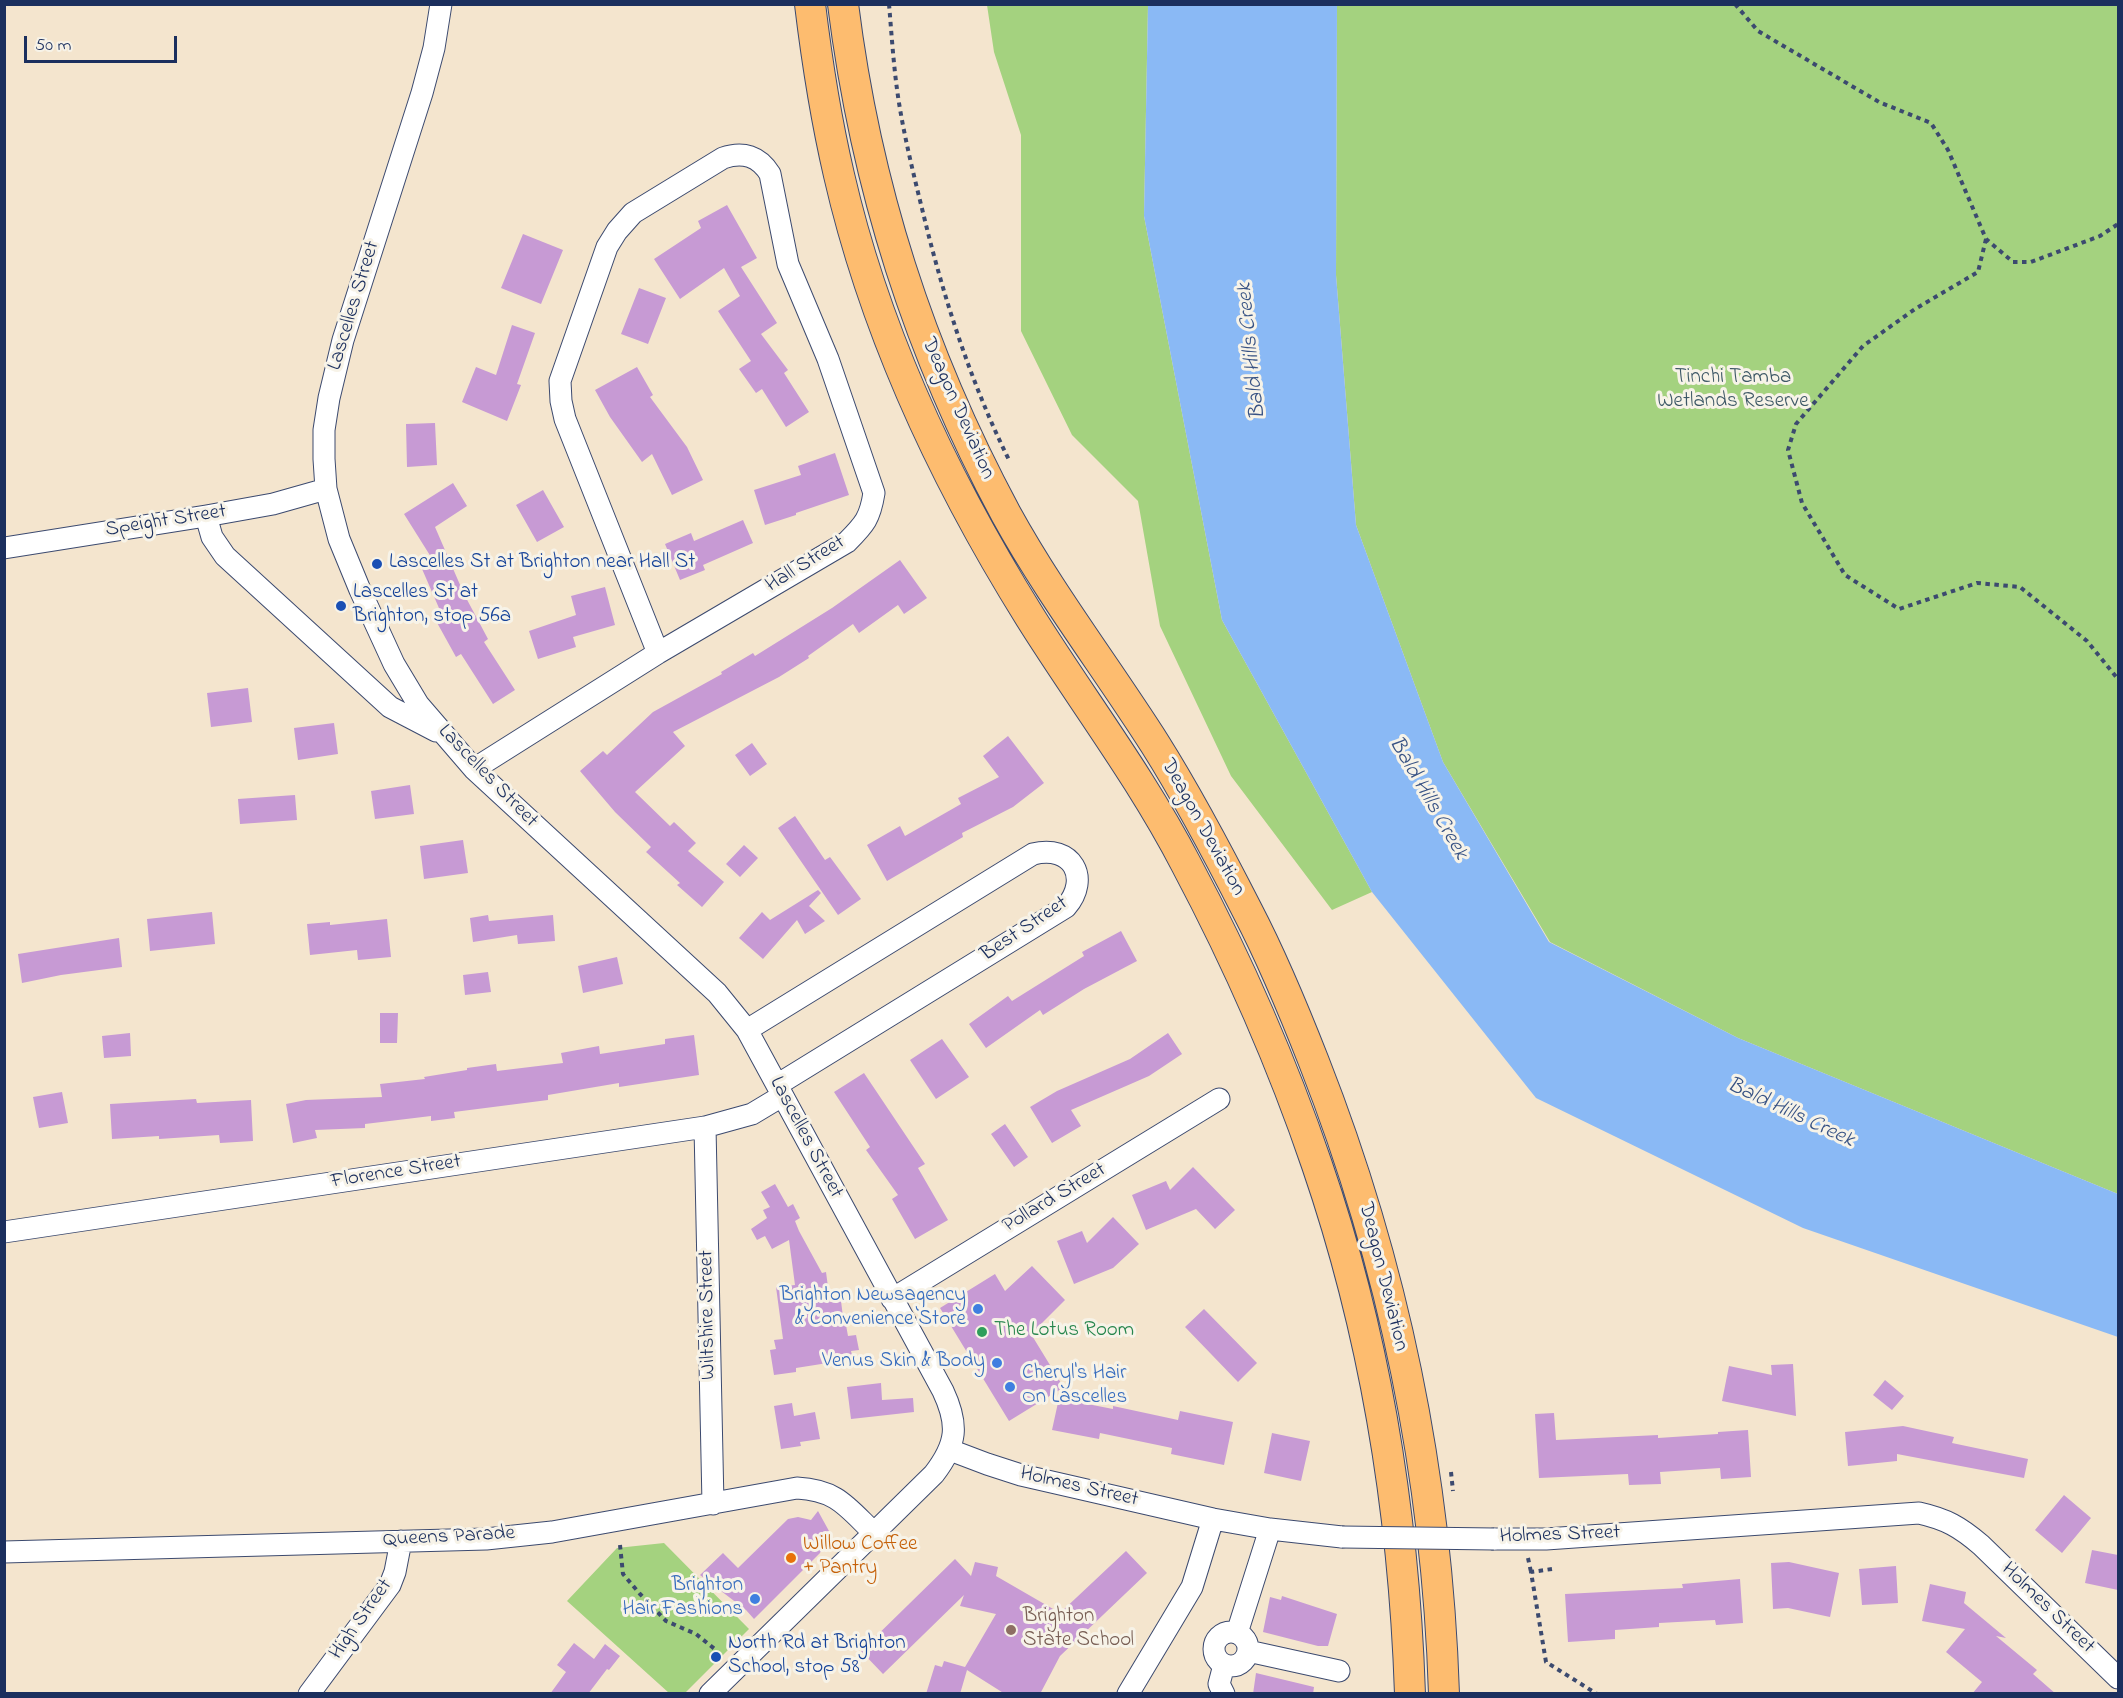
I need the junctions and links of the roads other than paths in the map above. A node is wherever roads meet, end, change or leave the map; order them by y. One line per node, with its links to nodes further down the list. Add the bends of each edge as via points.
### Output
1 (441, 4): 4 (street, Lascelles Street, via 422,93 328,398 324,430)
2 (810, 4): 32 (highway, Deagon Deviation, via 824,107 840,180 886,330 915,402 1007,579 1185,861 1255,1008 1318,1168 1344,1254 1380,1411 1402,1570)
3 (843, 4): 33 (highway, Deagon Deviation, via 864,134 885,219 906,288 970,444 1009,519 1157,747 1209,838 1292,1003 1330,1102 1393,1311 1413,1407 1436,1566)
4 (327, 489): 5 (street, Speight Street); 8 (street, Lascelles Street, via 339,538 394,664 418,704)
5 (206, 516): 6 (street, Speight Street); 8 (street, via 218,549 280,607 390,707)
6 (4, 548)
7 (658, 653): 7 (street, Hall Street, via 565,419 560,381 607,247 617,231 633,213 723,158 746,154 764,165 770,174 788,264 828,359 874,493 871,513 847,542); 9 (street, Hall Street)
8 (447, 737): 9 (street, Lascelles Street)
9 (474, 769): 10 (street, Lascelles Street, via 717,993)
10 (747, 1030): 11 (street, Lascelles Street); 11 (street, Best Street, via 1034,854 1059,852 1075,871 1075,897 1066,907)
11 (780, 1091): 13 (street, Florence Street, via 752,1113); 15 (street, Lascelles Street)
12 (1219, 1099): 15 (street, Pollard Street)
13 (705, 1127): 14 (street, Florence Street); 17 (street, Wiltshire Street)
14 (4, 1232)
15 (892, 1299): 16 (street, Lascelles Street, via 952,1409 955,1425)
16 (950, 1450): 18 (street, Holmes Street, via 1021,1475); 20 (street, via 934,1474)
17 (713, 1504): 20 (street, Queens Parade, via 797,1488 812,1489 836,1497); 21 (street, Queens Parade, via 552,1532 486,1539)
18 (1213, 1519): 19 (street, Holmes Street); 30 (street, via 1192,1587)
19 (1270, 1529): 23 (street); 27 (street, Holmes Street, bridge, via 1342,1537 1546,1539 1934,1516 1960,1527 1981,1545)
20 (874, 1533): 29 (street)
21 (401, 1541): 22 (street, Queens Parade); 28 (street, High Street, via 390,1585)
22 (4, 1552)
23 (1237, 1633): 24 (street, via 1246,1641); 25 (street, via 1227,1633 1215,1641 1215,1656)
24 (1248, 1652): 25 (street, via 1238,1665); 26 (street)
25 (1224, 1665): 31 (street, via 1219,1684)
26 (1339, 1671)
27 (2118, 1678)
28 (309, 1694)
29 (710, 1694)
30 (1128, 1694)
31 (1224, 1694)
32 (1410, 1694)
33 (1444, 1694)

